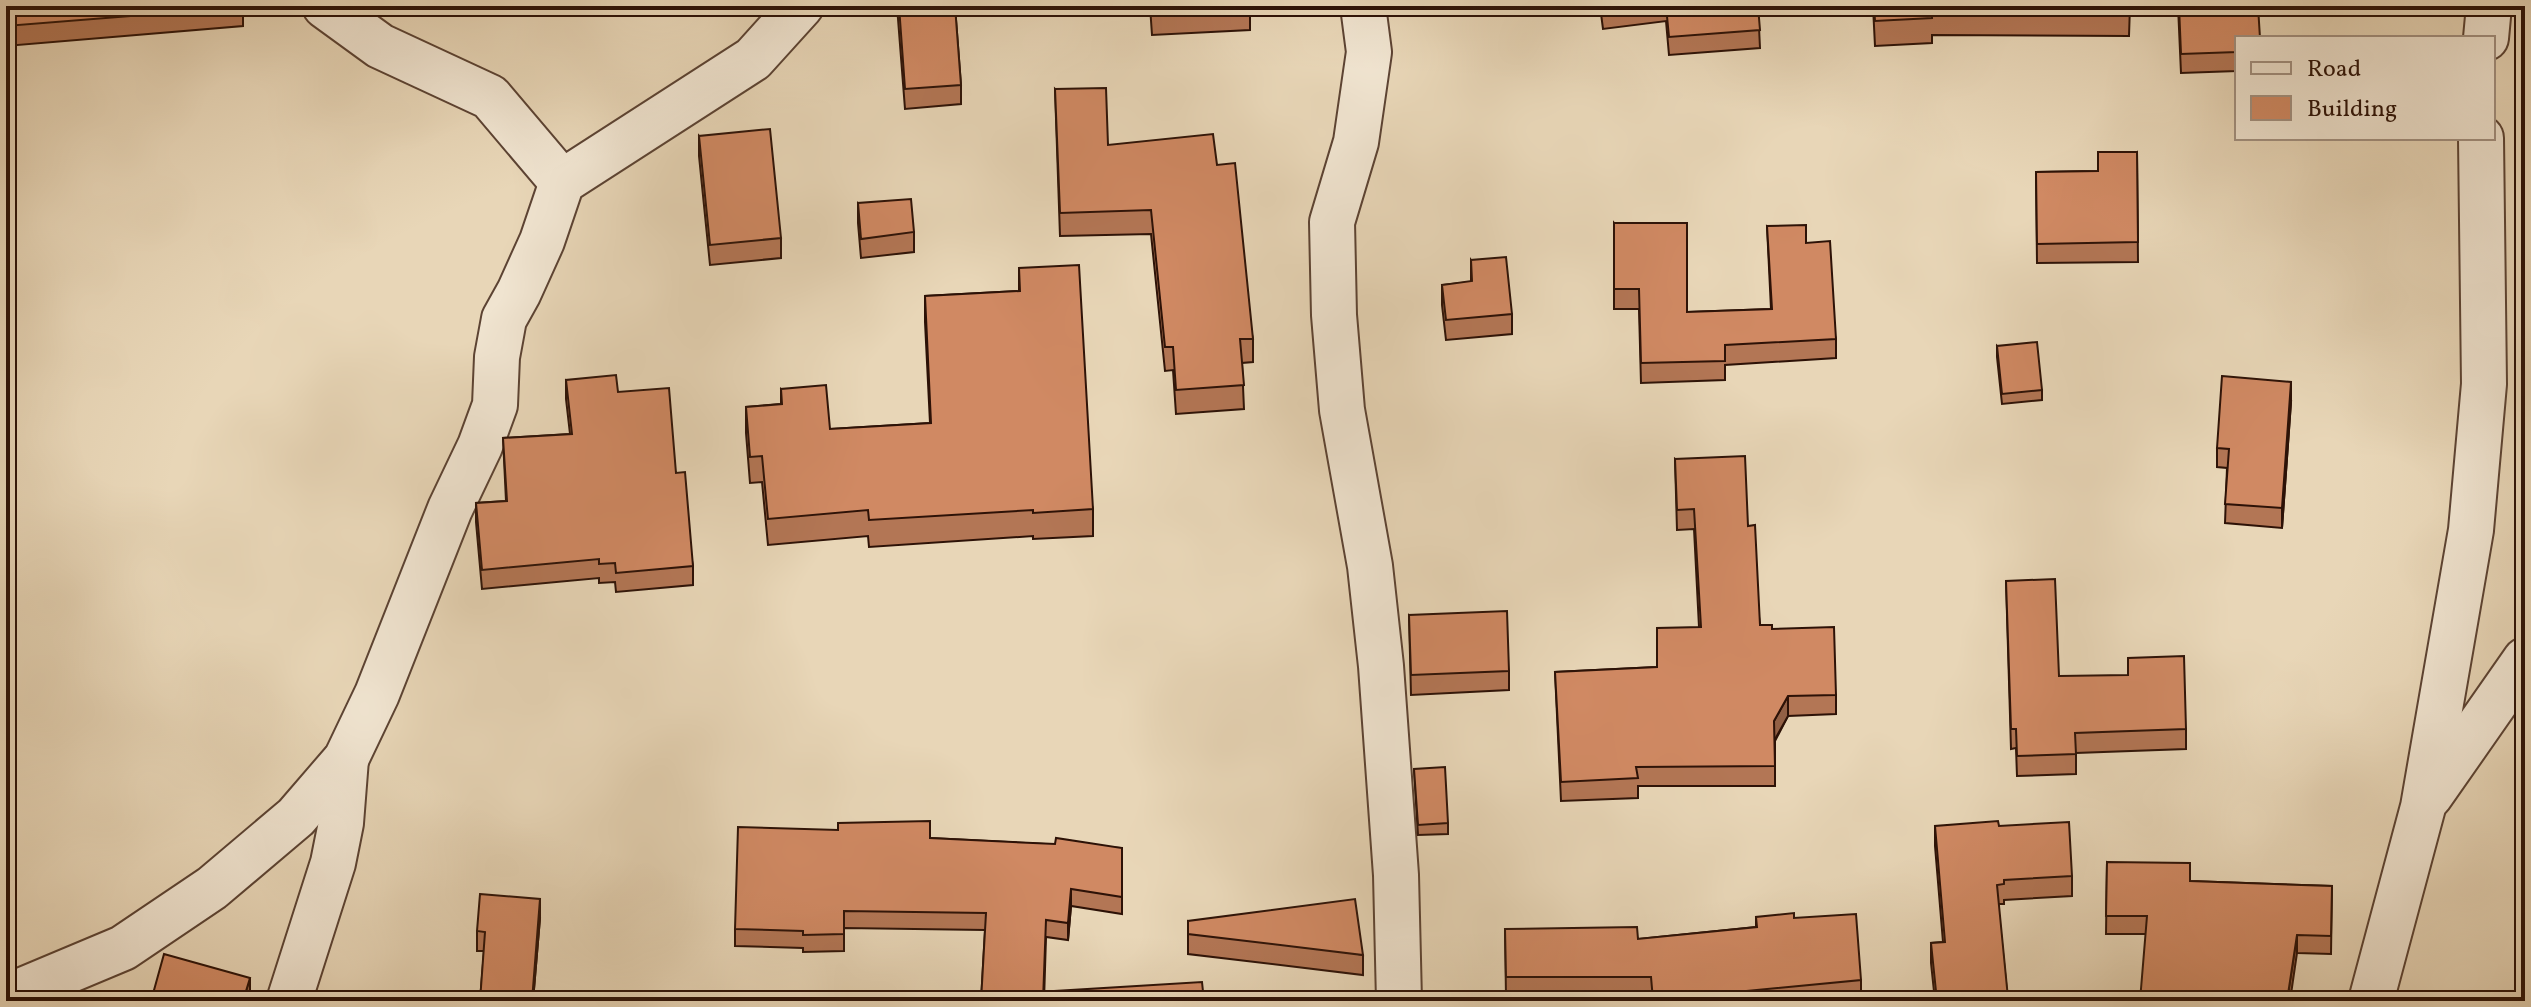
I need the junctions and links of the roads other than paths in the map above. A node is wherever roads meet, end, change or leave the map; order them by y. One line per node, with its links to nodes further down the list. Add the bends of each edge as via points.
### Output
1 (325, 6): 7 (street, via 380,46 490,97)
2 (801, 6): 7 (street, via 753,59)
3 (1363, 6): 13 (street, via 1369,52 1356,142 1332,222 1334,315 1342,410 1370,566 1381,666)
4 (2489, 6): 5 (street)
5 (2486, 36)
6 (2481, 140): 10 (street, via 2483,399 2471,530)
7 (562, 182): 9 (street, via 542,241 504,319 495,405 480,446)
8 (2525, 660): 10 (street)
9 (346, 759): 11 (street, via 296,817 212,888 123,948); 12 (street, via 333,863)
10 (2423, 807): 14 (street)
11 (6, 997)
12 (289, 1001)
13 (1399, 1001)
14 (2371, 1001)

